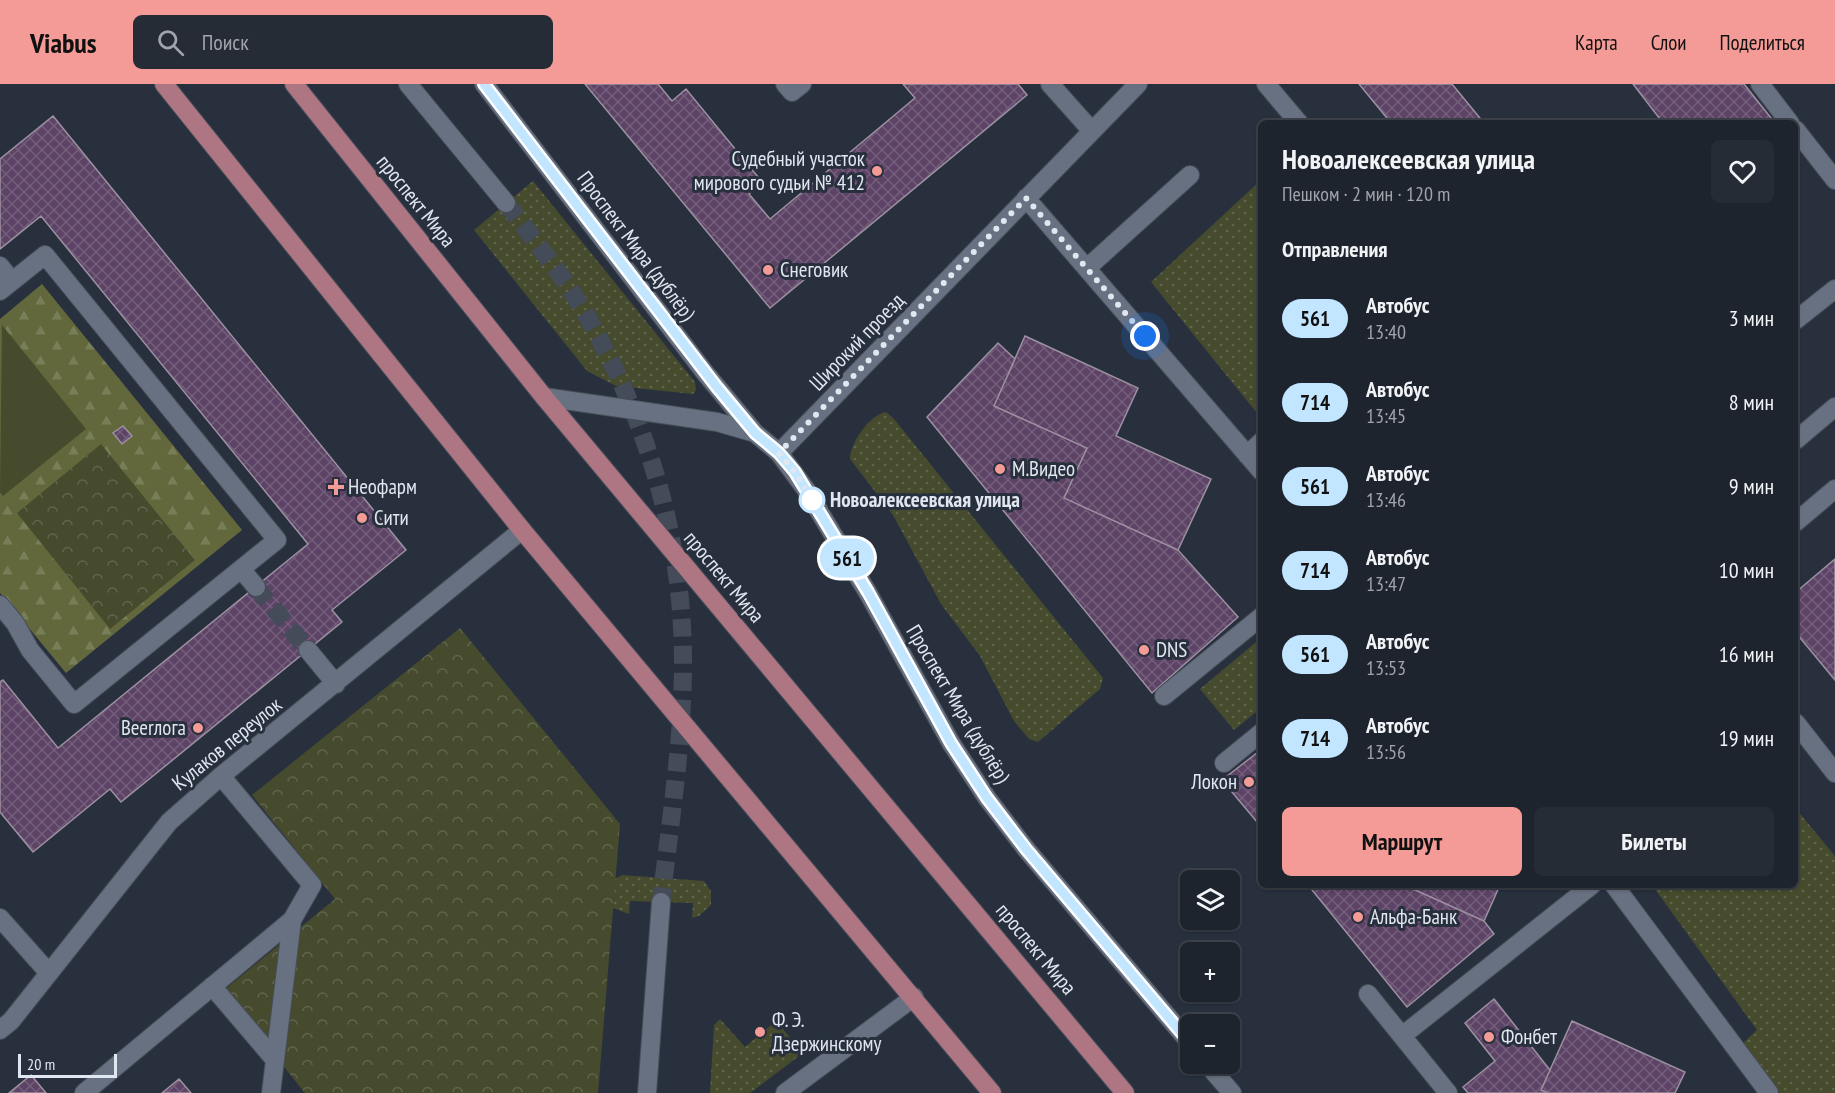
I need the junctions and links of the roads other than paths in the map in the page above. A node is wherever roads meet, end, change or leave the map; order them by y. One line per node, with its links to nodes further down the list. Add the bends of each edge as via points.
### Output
1 (164, 84): 34 (main road)
2 (294, 84): 24 (main road, проспект Мира)
3 (408, 84): 18 (street)
4 (785, 84): 5 (street, via 792,92)
5 (801, 84)
6 (1050, 84): 13 (street)
7 (1138, 84): 13 (street, Широкий проезд)
8 (1266, 84): 11 (street)
9 (1760, 84): 12 (street)
10 (488, 86): 26 (street, Проспект Мира (дублёр))
11 (1296, 120)
12 (1788, 120)
13 (1091, 130): 17 (street, Широкий проезд)
14 (1798, 133): 16 (street)
15 (1190, 175): 20 (street)
16 (1835, 180)
17 (1026, 198): 20 (street); 29 (street, Широкий проезд)
18 (506, 203)
19 (0, 266): 21 (street)
20 (1086, 268): 30 (street)
21 (6, 286): 35 (street, via 45,255 277,540)
22 (1835, 290): 23 (street)
23 (1798, 318)
24 (544, 397): 26 (street, via 717,422); 66 (main road, проспект Мира)
25 (1835, 408): 27 (street)
26 (755, 433): 29 (street)
27 (1798, 438)
28 (1258, 445): 30 (street)
29 (779, 453): 57 (street, Проспект Мира (дублёр), via 807,491 868,592 951,743 987,798)
30 (1247, 455): 31 (street)
31 (1258, 467)
32 (1835, 489): 33 (street)
33 (1798, 520)
34 (522, 530): 40 (street, Кулаков переулок); 55 (main road)
35 (241, 569): 36 (street); 37 (street, via 74,704)
36 (256, 587)
37 (0, 605)
38 (1258, 619): 41 (street)
39 (308, 650): 40 (street)
40 (336, 684): 46 (street, Кулаков переулок)
41 (1164, 696)
42 (1798, 726): 45 (street)
43 (1258, 735): 44 (street)
44 (1224, 763)
45 (1835, 773)
46 (221, 776): 51 (street, via 312,885); 52 (street, Кулаков переулок, via 169,822)
47 (1588, 888): 58 (street)
48 (1616, 888): 69 (street)
49 (662, 902): 63 (street)
50 (0, 918): 52 (street)
51 (292, 920): 53 (street); 59 (street)
52 (48, 972): 56 (street, Кулаков переулок)
53 (212, 987): 59 (street); 61 (street)
54 (1368, 994): 58 (street)
55 (914, 997): 64 (street); 65 (main road)
56 (0, 1030)
57 (1180, 1031)
58 (1402, 1036): 68 (street)
59 (275, 1060): 62 (street)
60 (1216, 1074): 67 (street)
61 (84, 1093)
62 (271, 1093)
63 (647, 1093)
64 (785, 1093)
65 (993, 1093)
66 (1125, 1093)
67 (1232, 1093)
68 (1448, 1093)
69 (1769, 1093)

